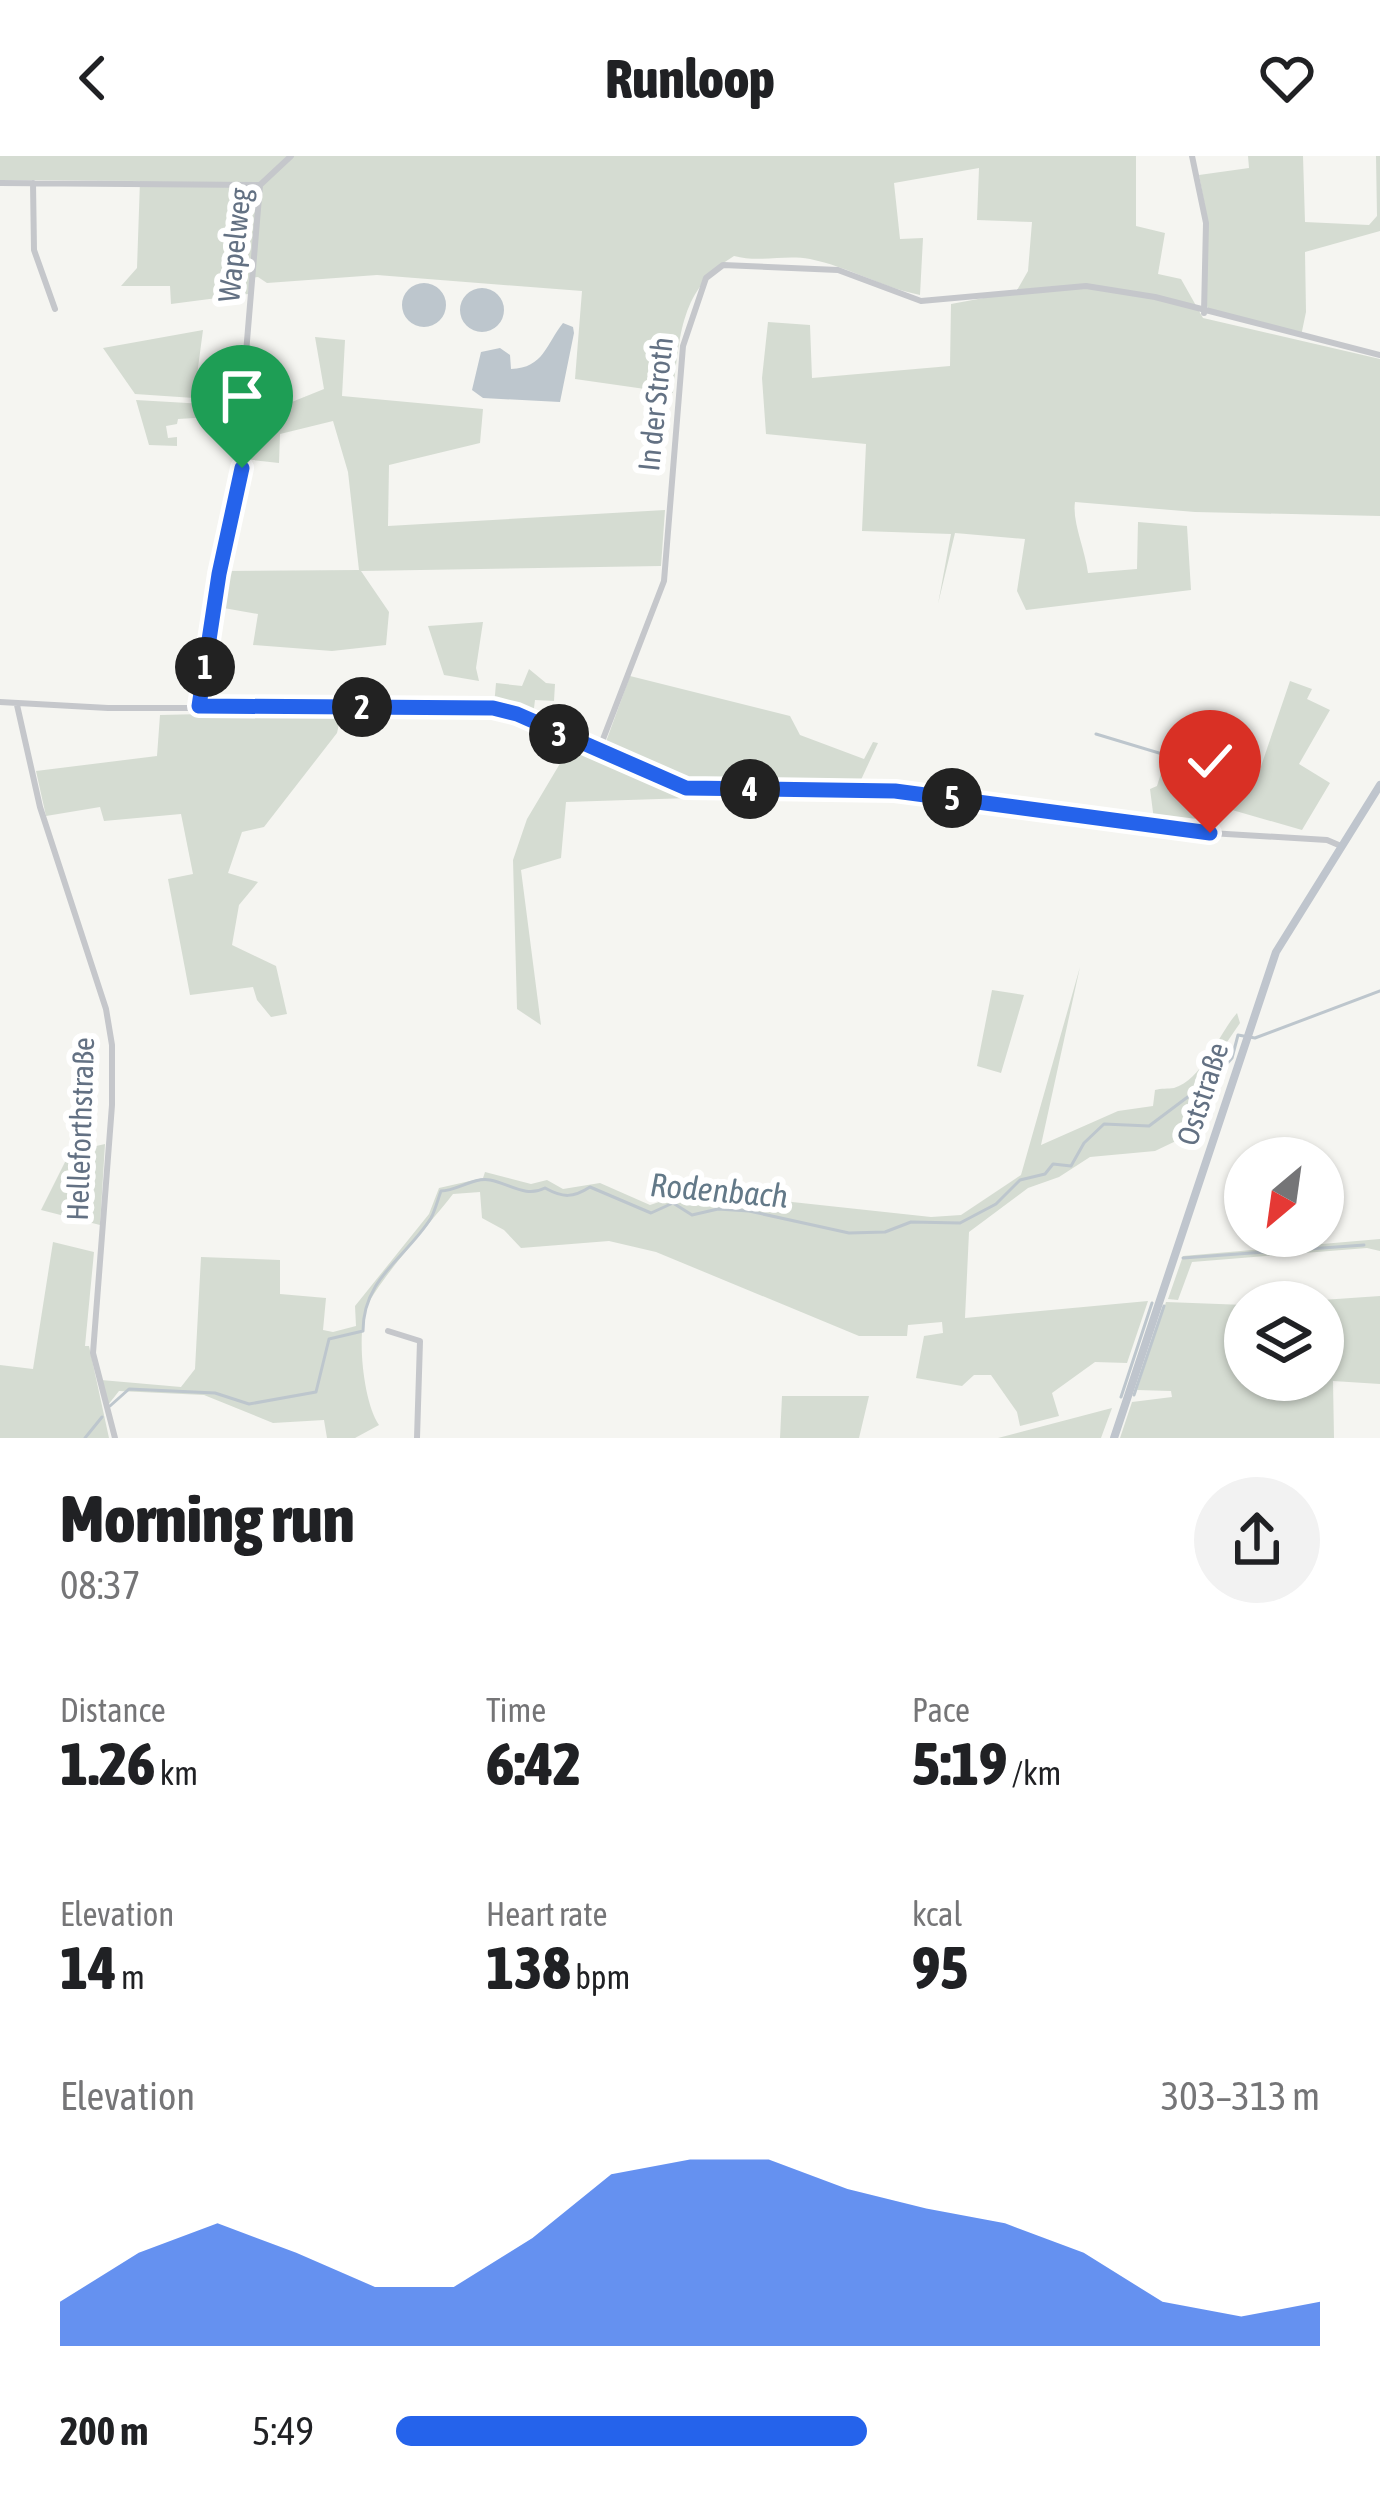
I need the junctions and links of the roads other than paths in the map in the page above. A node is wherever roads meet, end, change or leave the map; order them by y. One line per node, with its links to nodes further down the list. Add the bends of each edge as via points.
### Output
1 (291, 156): 5 (street, Wapelweg)
2 (1192, 156): 7 (street, via 1206,223)
3 (0, 183): 4 (street)
4 (33, 183): 5 (street); 6 (street, via 34,250)
5 (260, 185): 11 (street, Wapelweg, via 240,484)
6 (55, 309)
7 (1204, 313): 8 (street); 12 (street, In der Stroth, via 1086,286 921,301 824,268 742,262 714,271 682,346 664,581)
8 (1380, 356)
9 (0, 703): 10 (street)
10 (17, 705): 11 (street); 16 (street, Helleforthstraße, via 112,1045 93,1353)
11 (199, 706): 12 (street, via 493,708)
12 (598, 752): 14 (street, via 686,788 895,791)
13 (1380, 785): 14 (main road, Oststraße)
14 (1341, 846): 18 (main road, Oststraße, via 1276,952)
15 (388, 1331): 17 (street, via 420,1341)
16 (115, 1438)
17 (417, 1438)
18 (1114, 1438)

